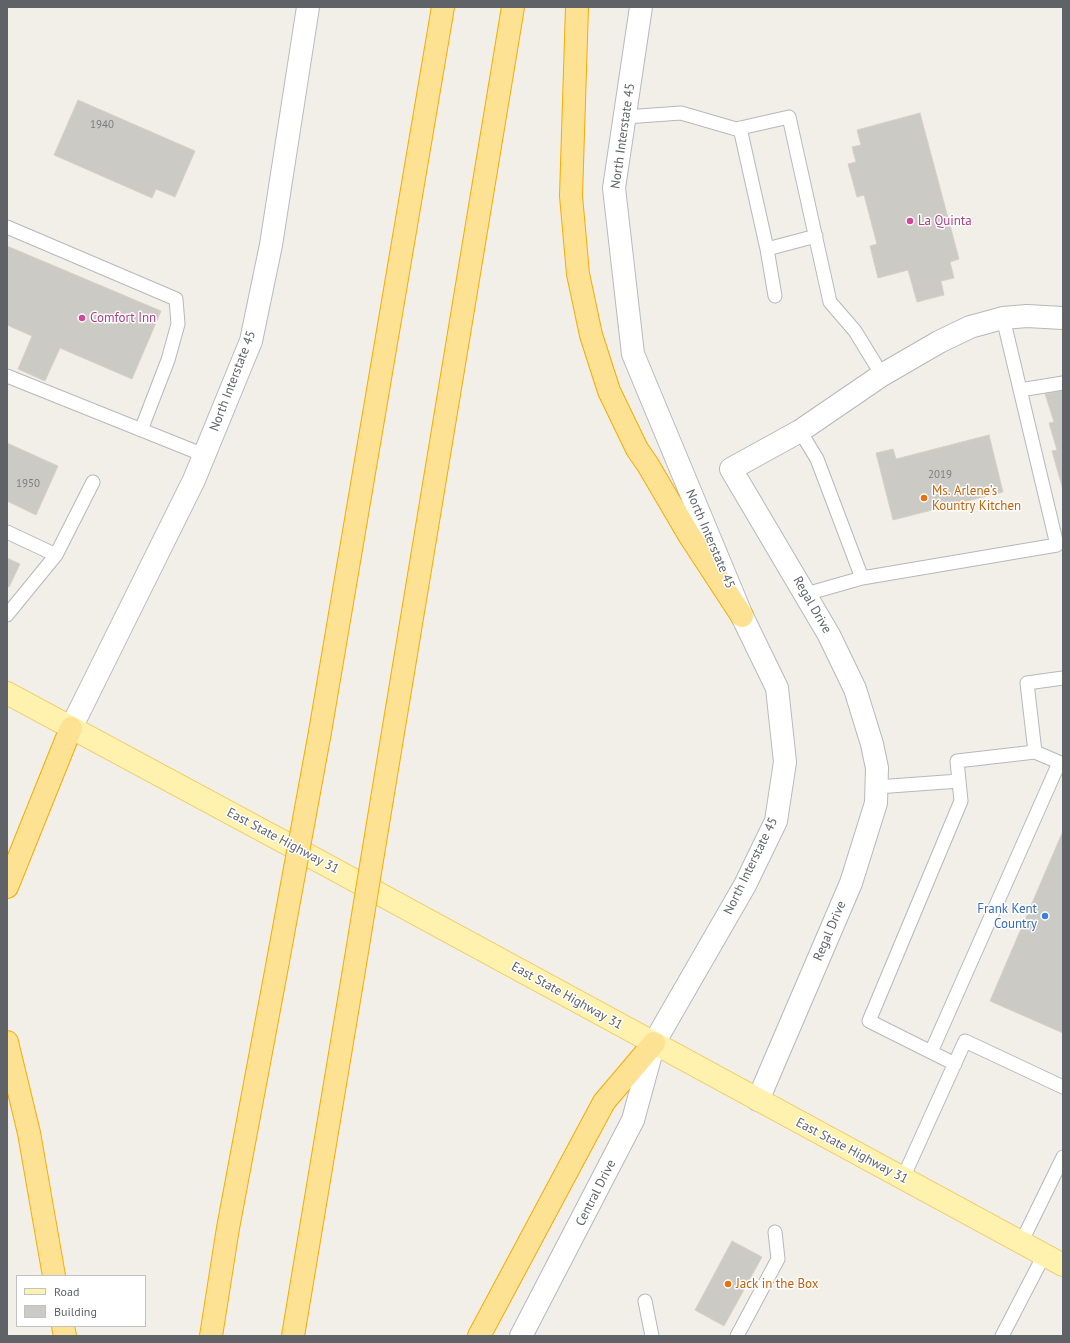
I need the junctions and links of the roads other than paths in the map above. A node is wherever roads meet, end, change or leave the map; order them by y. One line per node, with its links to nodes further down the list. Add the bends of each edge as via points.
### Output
1 (308, 7): 20 (main road, North Interstate 45, via 271,245 251,341)
2 (443, 7): 51 (highway, bridge, via 320,732 228,1228)
3 (513, 7): 52 (highway, bridge)
4 (577, 7): 28 (highway, via 571,196 578,274 590,335 609,391 637,449)
5 (641, 7): 6 (main road, North Interstate 45)
6 (625, 117): 7 (lane, via 681,113); 28 (main road, North Interstate 45, via 614,188 633,354)
7 (740, 128): 9 (lane, via 789,117); 10 (lane)
8 (7, 227): 18 (lane, via 176,299 178,324 168,360)
9 (816, 236): 10 (lane); 14 (lane, via 830,302 855,331)
10 (767, 249): 11 (lane)
11 (775, 296)
12 (1003, 318): 13 (main road, Regal Drive); 14 (main road, Regal Drive, via 970,327); 17 (lane)
13 (1063, 318)
14 (882, 375): 19 (main road, Regal Drive)
15 (7, 376): 18 (lane)
16 (1063, 383): 17 (lane)
17 (1020, 390): 23 (lane)
18 (141, 430): 20 (lane)
19 (800, 431): 25 (lane, via 817,459); 26 (main road, Regal Drive, via 731,469)
20 (204, 455): 31 (main road, North Interstate 45)
21 (92, 482): 24 (lane)
22 (7, 532): 24 (lane)
23 (1060, 546): 25 (lane)
24 (56, 555): 27 (lane)
25 (862, 578): 26 (lane)
26 (806, 594): 35 (main road, Regal Drive, via 855,689 872,744 877,768)
27 (7, 615)
28 (742, 616): 38 (main road, North Interstate 45, via 777,688 785,762 776,821 745,885)
29 (1063, 678): 32 (lane, via 1027,683)
30 (7, 693): 31 (main road, East State Highway 31)
31 (71, 728): 36 (highway); 38 (main road, East State Highway 31)
32 (1035, 752): 33 (lane); 34 (lane, via 958,761)
33 (1061, 763): 39 (lane)
34 (959, 781): 35 (lane); 39 (lane, via 961,801 869,1021)
35 (877, 787): 42 (main road, Regal Drive, via 876,803 851,882)
36 (7, 887)
37 (7, 1042): 49 (highway, via 29,1133)
38 (654, 1043): 42 (main road, East State Highway 31); 53 (highway, via 604,1102); 54 (main road, Central Drive, via 633,1120)
39 (931, 1052): 40 (lane)
40 (955, 1064): 41 (lane, via 965,1041); 44 (lane)
41 (1063, 1087)
42 (758, 1100): 44 (main road, East State Highway 31)
43 (1063, 1157): 46 (lane)
44 (903, 1178): 46 (main road, East State Highway 31)
45 (774, 1232): 56 (lane, via 778,1259)
46 (1021, 1243): 47 (main road, East State Highway 31)
47 (1044, 1255): 48 (main road, East State Highway 31); 57 (lane)
48 (1063, 1265)
49 (54, 1275)
50 (645, 1301): 55 (lane)
51 (211, 1336)
52 (293, 1336)
53 (479, 1336)
54 (521, 1336)
55 (652, 1336)
56 (737, 1336)
57 (1002, 1336)

